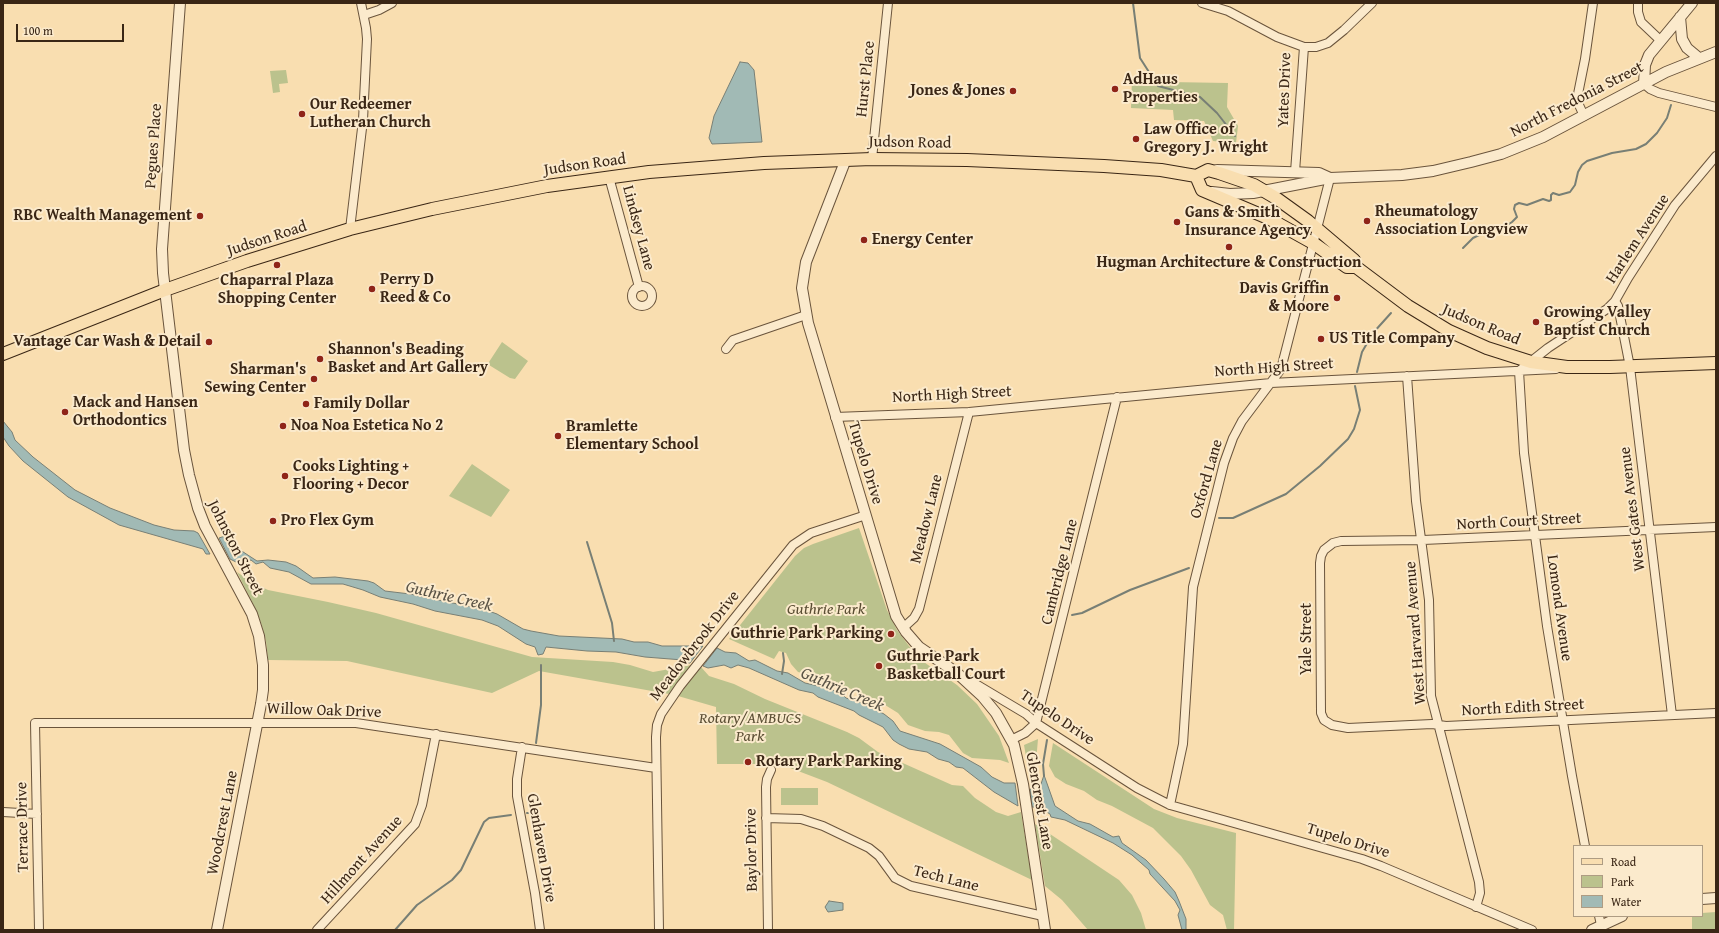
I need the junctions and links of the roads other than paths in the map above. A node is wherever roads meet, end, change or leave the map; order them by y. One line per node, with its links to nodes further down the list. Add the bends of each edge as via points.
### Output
1 (180, 3): 34 (street, Pegues Place, via 162,244)
2 (361, 3): 10 (street)
3 (392, 3): 10 (street)
4 (888, 3): 21 (street, Hurst Place)
5 (1202, 3): 13 (street, Yates Drive, via 1238,16 1277,38)
6 (1372, 3): 13 (street, via 1328,43)
7 (1593, 3): 18 (street, via 1578,94 1579,106)
8 (1638, 3): 12 (street, via 1641,22)
9 (1692, 3): 11 (street)
10 (364, 15): 29 (street, via 367,39 363,123)
11 (1680, 17): 12 (street); 15 (street, via 1682,39)
12 (1660, 40): 16 (street, via 1646,60)
13 (1304, 47): 23 (street, Yates Drive)
14 (1716, 52): 15 (street, North Fredonia Street)
15 (1699, 58): 16 (street, North Fredonia Street)
16 (1644, 84): 17 (street, via 1659,93); 18 (street, North Fredonia Street)
17 (1716, 107)
18 (1584, 116): 26 (street, North Fredonia Street, via 1529,143 1472,162 1402,175)
19 (1716, 156): 35 (street, Harlem Avenue, via 1675,205)
20 (846, 159): 21 (main road, Judson Road); 25 (main road, Judson Road, via 689,168); 36 (street, Tupelo Drive, via 806,262 802,288)
21 (872, 159): 24 (main road, Judson Road, via 1104,166 1161,170)
22 (1208, 170): 23 (street, North Fredonia Street); 24 (main road); 28 (main road, Judson Road, via 1242,180)
23 (1294, 172): 26 (street, North Fredonia Street, via 1319,173)
24 (1196, 176): 27 (main road)
25 (609, 177): 29 (main road, Judson Road, via 468,201); 33 (street, Lindsey Lane)
26 (1330, 178): 28 (street, North Fredonia Street); 30 (street, Oxford Lane)
27 (1202, 190): 28 (street, North Fredonia Street, via 1235,194); 31 (main road, Judson Road, via 1255,211)
28 (1265, 191): 30 (main road, Judson Road)
29 (350, 229): 34 (main road, Judson Road)
30 (1317, 229): 31 (street, Oxford Lane); 32 (main road, Judson Road, via 1354,260)
31 (1313, 243): 32 (main road, Judson Road, via 1348,267); 45 (street, Oxford Lane, via 1280,369)
32 (1356, 267): 39 (main road, Judson Road, via 1408,306 1448,331 1487,348)
33 (639, 287)
34 (165, 290): 38 (main road, Judson Road); 61 (street, Johnston Street, via 184,450 193,494 202,521 248,607 259,636 264,683)
35 (1615, 301): 39 (street, Harlem Avenue); 41 (street, West Gates Avenue)
36 (806, 315): 37 (street, via 733,340); 48 (street, Tupelo Drive)
37 (726, 349)
38 (3, 354)
39 (1531, 362): 42 (main road, Judson Road); 43 (street, Harlem Avenue)
40 (1716, 363): 41 (main road, North High Street)
41 (1630, 366): 42 (main road, North High Street); 51 (street, West Gates Avenue)
42 (1584, 368): 43 (street, North High Street)
43 (1519, 372): 44 (street, North High Street); 52 (street, Lomond Avenue, via 1524,453)
44 (1407, 376): 45 (street, North High Street); 53 (street, West Harvard Avenue, via 1416,501)
45 (1271, 383): 46 (street, North High Street); 70 (street, Oxford Lane, via 1242,421 1230,447 1194,582 1183,744)
46 (1117, 397): 47 (street, North High Street); 62 (street, Cambridge Lane)
47 (968, 412): 48 (street, North High Street); 55 (street, Meadow Lane, via 919,609)
48 (836, 417): 49 (street, Tupelo Drive)
49 (866, 516): 55 (street, Tupelo Drive, via 890,599); 68 (street, Meadowbrook Drive, via 811,533 787,551 664,707 656,728)
50 (1716, 527): 51 (street, North Court Street)
51 (1649, 529): 52 (street, North Court Street); 58 (street, West Gates Avenue)
52 (1535, 535): 53 (street, North Court Street); 59 (street, Lomond Avenue)
53 (1422, 540): 54 (street, North Court Street, via 1339,541); 64 (street, West Harvard Avenue, via 1429,600 1431,692)
54 (1325, 548): 63 (street, Yale Street, via 1320,556 1321,713 1324,720)
55 (903, 628): 56 (street, Tupelo Drive, via 919,647)
56 (957, 673): 62 (street, Tupelo Drive, via 1026,714); 66 (street, Glencrest Lane, via 990,705)
57 (1716, 713): 58 (street, North Edith Street)
58 (1672, 715): 59 (street, North Edith Street)
59 (1563, 720): 64 (street, North Edith Street); 74 (street, Lomond Avenue)
60 (35, 723): 61 (street, Willow Oak Drive); 72 (street, Terrace Drive)
61 (258, 723): 65 (street, Willow Oak Drive, via 356,723); 82 (street, Woodcrest Lane)
62 (1036, 723): 66 (street, via 1025,733); 70 (street, Tupelo Drive)
63 (1332, 725): 64 (street, North Edith Street, via 1352,728)
64 (1438, 725): 77 (street, West Harvard Avenue, via 1479,882 1480,893)
65 (436, 734): 67 (street, Willow Oak Drive); 83 (street, Hillmont Avenue, via 422,805 415,824)
66 (1011, 740): 78 (street, Glencrest Lane, via 1021,772)
67 (522, 747): 68 (street, Willow Oak Drive); 84 (street, Glenhaven Drive, via 517,800)
68 (656, 768): 85 (street, Meadowbrook Drive)
69 (771, 770): 73 (street, Baylor Drive, via 766,783)
70 (1170, 805): 77 (street, Tupelo Drive, via 1362,859)
71 (3, 812): 72 (street)
72 (37, 814): 81 (street, Terrace Drive)
73 (766, 818): 78 (street, Tech Lane, via 801,819 828,828 869,848 879,856 895,878 911,886); 86 (street, Baylor Drive)
74 (1585, 845)
75 (1703, 898): 76 (street)
76 (1716, 898)
77 (1476, 907): 88 (street, Tupelo Drive)
78 (1043, 916): 87 (street, Glencrest Lane)
79 (1616, 917): 80 (street)
80 (1600, 920): 89 (street)
81 (40, 930)
82 (217, 930)
83 (317, 930)
84 (540, 930)
85 (659, 930)
86 (768, 930)
87 (1045, 930)
88 (1532, 930)
89 (1592, 930)

